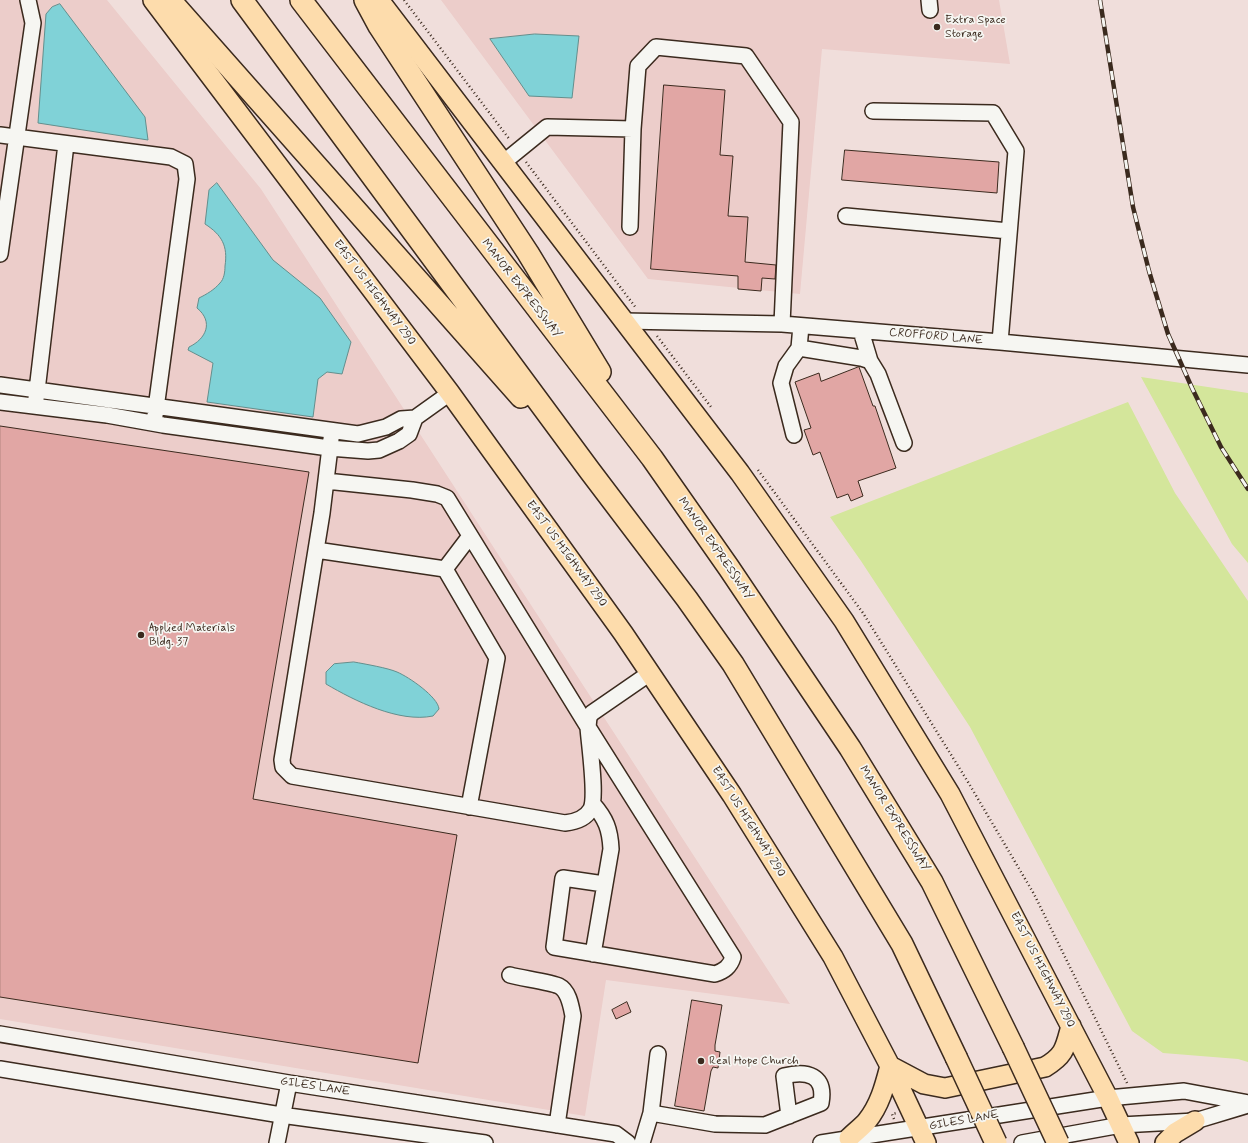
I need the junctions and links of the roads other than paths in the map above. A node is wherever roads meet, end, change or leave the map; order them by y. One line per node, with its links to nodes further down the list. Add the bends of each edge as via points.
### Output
1 (28, 0): 11 (street, via 33,23)
2 (153, 0): 28 (main road, EAST US HIGHWAY 290)
3 (170, 0): 39 (highway, via 496,370)
4 (242, 0): 39 (highway)
5 (301, 0): 38 (highway, MANOR EXPRESSWAY)
6 (365, 0): 38 (highway, via 379,26 528,253)
7 (379, 0): 13 (main road, EAST US HIGHWAY 290)
8 (873, 111): 16 (street, via 994,112 1016,151)
9 (633, 129): 13 (street, via 547,127); 15 (street); 19 (street, via 638,66 656,47 746,56 792,122)
10 (0, 135): 11 (street)
11 (16, 137): 12 (street); 17 (street)
12 (66, 144): 27 (street); 31 (street, via 171,157 185,164 187,179)
13 (504, 162): 18 (main road, EAST US HIGHWAY 290)
14 (846, 216): 16 (street)
15 (630, 227)
16 (1009, 231): 22 (street)
17 (0, 254)
18 (624, 321): 19 (street, CROFFORD LANE); 51 (main road, EAST US HIGHWAY 290, via 740,473 844,621 950,794)
19 (782, 324): 20 (street, CROFFORD LANE)
20 (801, 326): 21 (street, CROFFORD LANE); 23 (street)
21 (860, 331): 22 (street, CROFFORD LANE); 24 (street)
22 (1000, 342): 25 (street, CROFFORD LANE)
23 (799, 348): 24 (street); 35 (street, via 786,366 781,383)
24 (870, 361): 36 (street, via 878,374)
25 (1248, 365)
26 (0, 385): 27 (street)
27 (37, 390): 30 (street); 31 (street)
28 (450, 393): 32 (street); 44 (main road, EAST US HIGHWAY 290)
29 (0, 402): 30 (street)
30 (34, 406): 33 (street)
31 (156, 406): 33 (street); 34 (street)
32 (415, 418): 34 (street, via 401,419 372,432 358,434); 37 (street, via 408,434 384,448 359,451)
33 (154, 423): 37 (street)
34 (332, 431): 37 (street)
35 (794, 435)
36 (904, 443)
37 (329, 448): 40 (street)
38 (652, 458): 74 (highway, MANOR EXPRESSWAY, bridge, via 850,748 932,882)
39 (590, 471): 72 (highway, bridge, via 733,664 902,944)
40 (326, 481): 41 (street, via 425,492 447,498); 42 (street)
41 (470, 536): 43 (street); 45 (street)
42 (316, 550): 43 (street); 47 (street, via 282,760 283,767 292,776 299,778)
43 (446, 569): 47 (street, via 497,658)
44 (650, 673): 45 (street, via 592,713); 54 (main road, EAST US HIGHWAY 290, via 732,795 833,957)
45 (588, 727): 46 (street); 49 (street, via 733,957 725,971 715,974)
46 (593, 804): 47 (street, via 586,816 565,823); 48 (street, via 602,814 610,832 611,849)
47 (469, 807)
48 (604, 884): 49 (street); 49 (street, via 563,878 554,947)
49 (593, 954)
50 (510, 975): 63 (street, via 559,986 567,994 572,1007 573,1016)
51 (1071, 1026): 54 (main road, via 1065,1050 1058,1060 1045,1067 945,1088 924,1084); 57 (main road, EAST US HIGHWAY 290)
52 (0, 1034): 56 (street, GILES LANE)
53 (658, 1054): 59 (street)
54 (890, 1066): 65 (main road, EAST US HIGHWAY 290); 66 (main road, via 883,1094 867,1121)
55 (0, 1069): 60 (street)
56 (289, 1083): 60 (street); 63 (street, GILES LANE)
57 (1108, 1098): 58 (street, GILES LANE, via 1184,1091); 64 (main road, EAST US HIGHWAY 290); 65 (street, GILES LANE)
58 (1248, 1104): 62 (street)
59 (650, 1113): 61 (street, via 715,1124 765,1126); 70 (street)
60 (281, 1115): 67 (street); 68 (street)
61 (789, 1116)
62 (1195, 1121): 64 (street); 76 (main road, via 1175,1133)
63 (557, 1125): 69 (street, GILES LANE, via 616,1134)
64 (1121, 1125): 73 (street); 75 (main road, EAST US HIGHWAY 290)
65 (922, 1136): 66 (street, GILES LANE)
66 (849, 1138): 71 (street, GILES LANE)
67 (277, 1143)
68 (485, 1143)
69 (628, 1143)
70 (642, 1143)
71 (821, 1143)
72 (996, 1143)
73 (1022, 1143)
74 (1058, 1143)
75 (1129, 1143)
76 (1165, 1143)

